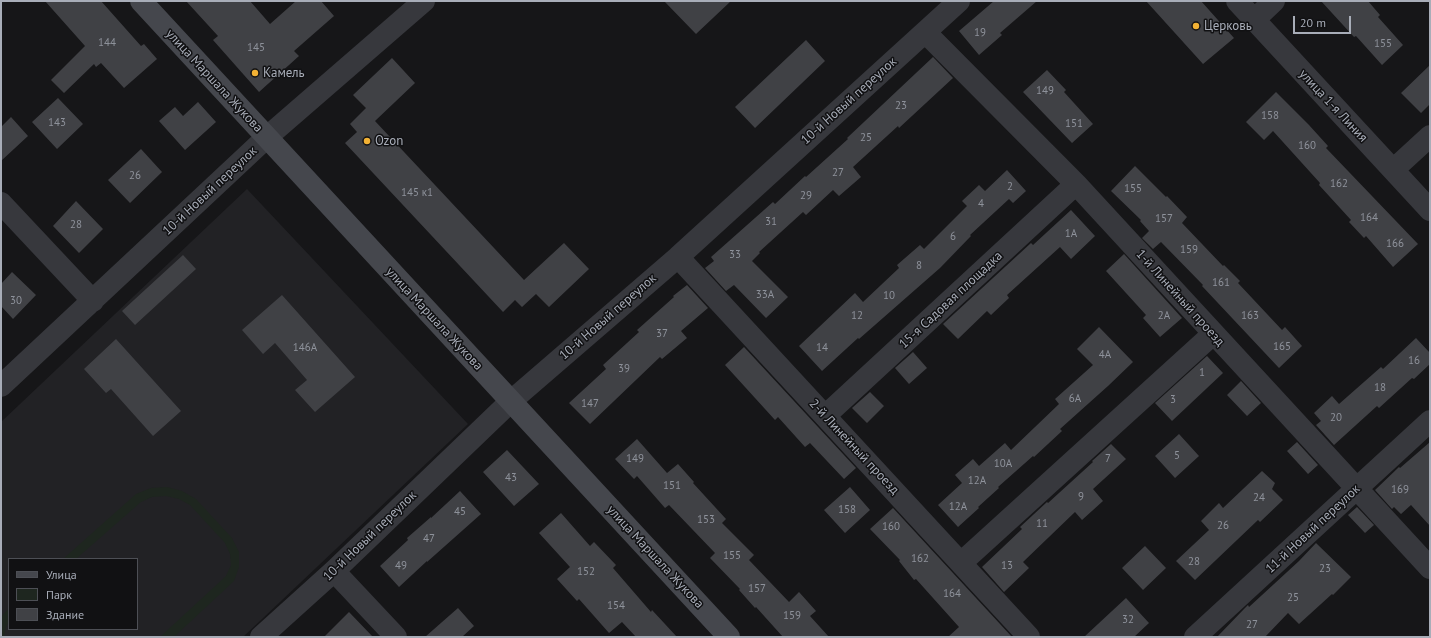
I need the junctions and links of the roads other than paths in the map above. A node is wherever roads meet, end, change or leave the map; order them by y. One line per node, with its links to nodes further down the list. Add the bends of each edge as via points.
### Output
1 (141, 1): 9 (main road, улица Маршала Жукова)
2 (424, 1): 9 (street, 10-й Новый переулок)
3 (959, 1): 7 (street, 10-й Новый переулок)
4 (1237, 1): 6 (street, улица 1-я Линия)
5 (1274, 1): 6 (street)
6 (1254, 20): 10 (street, улица 1-я Линия)
7 (925, 32): 11 (street, 1-й Линейный проезд); 14 (street, 10-й Новый переулок)
8 (1430, 136): 10 (street)
9 (266, 138): 15 (street, 10-й Новый переулок); 18 (main road, улица Маршала Жукова)
10 (1393, 170): 13 (street, улица 1-я Линия)
11 (1076, 184): 16 (street, 1-й Линейный проезд); 19 (street, 15-я Садовая площадка)
12 (1, 203): 15 (street)
13 (1430, 210)
14 (678, 257): 18 (street, 10-й Новый переулок); 19 (street, 2-й Линейный проезд)
15 (93, 301): 17 (street, 10-й Новый переулок)
16 (1213, 334): 21 (street, 1-й Линейный проезд); 22 (street)
17 (1, 386)
18 (510, 402): 24 (street, 10-й Новый переулок); 27 (main road, улица Маршала Жукова)
19 (825, 416): 22 (street, 2-й Линейный проезд)
20 (1430, 422): 21 (street, 11-й Новый переулок)
21 (1356, 489): 23 (street, 1-й Линейный проезд); 29 (street, 11-й Новый переулок)
22 (961, 563): 28 (street, 2-й Линейный проезд)
23 (1430, 568)
24 (334, 570): 25 (street, 10-й Новый переулок); 26 (street)
25 (261, 637)
26 (396, 637)
27 (729, 637)
28 (1029, 637)
29 (1195, 637)

